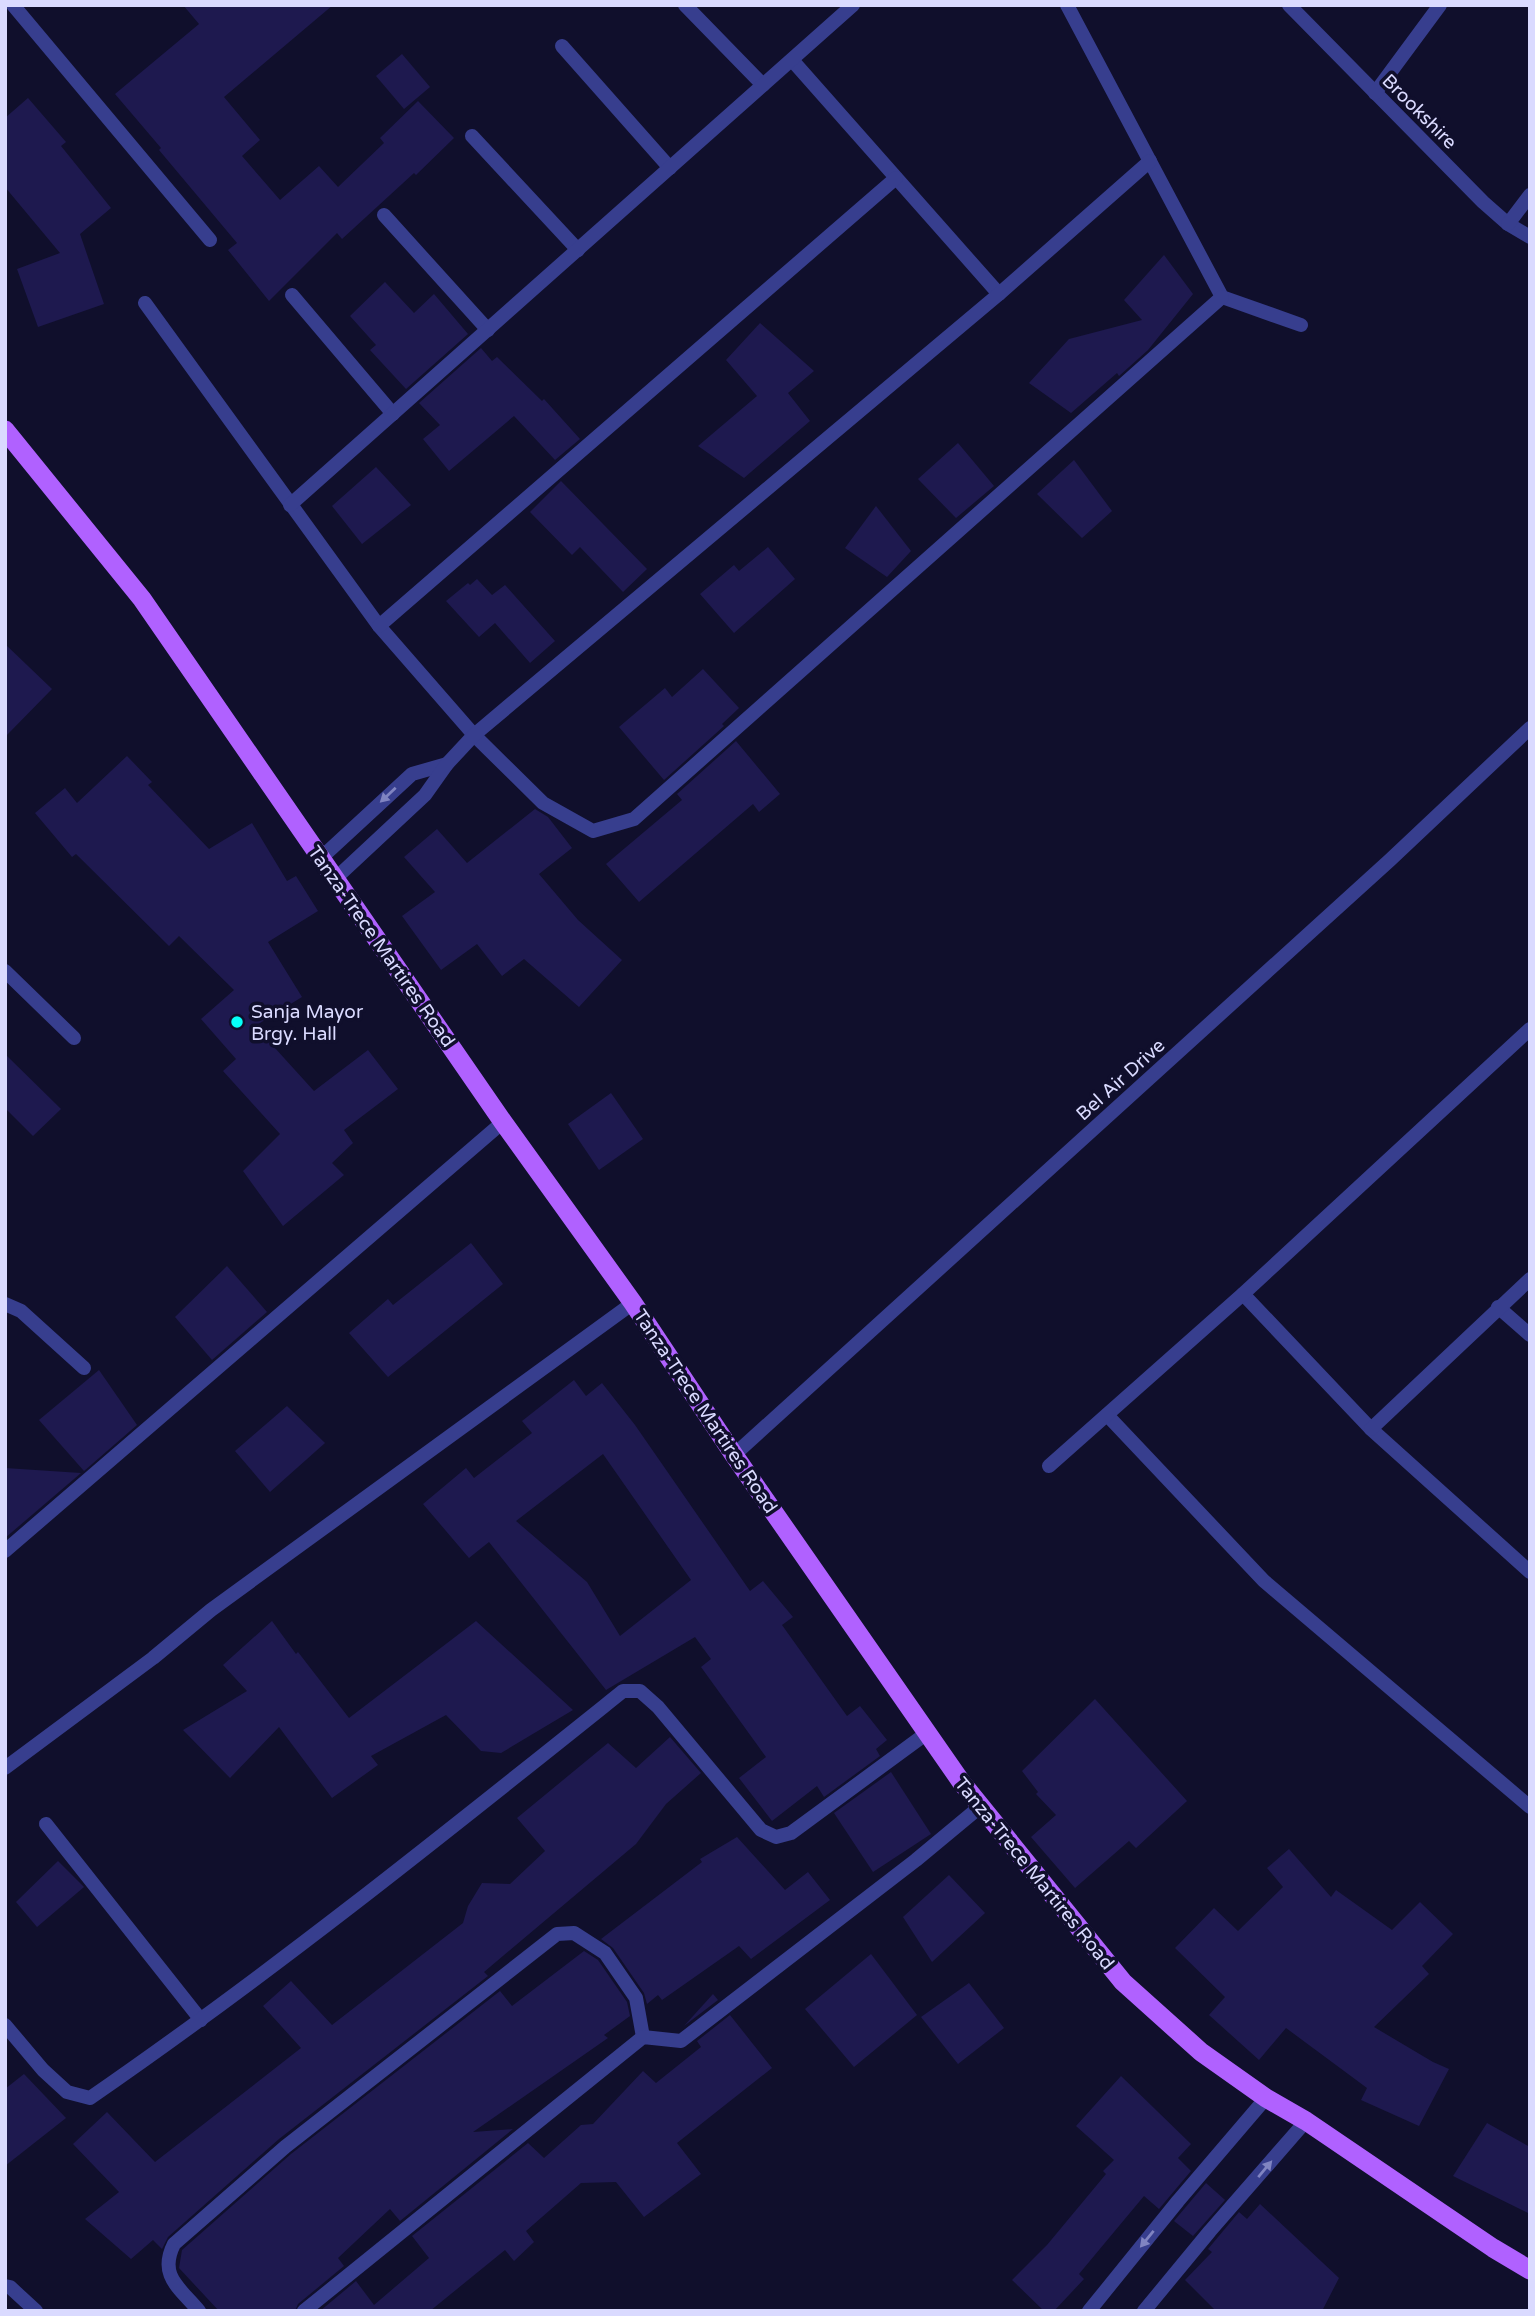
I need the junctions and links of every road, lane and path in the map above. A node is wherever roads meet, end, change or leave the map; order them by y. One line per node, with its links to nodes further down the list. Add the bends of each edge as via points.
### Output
1 (13, 5): 19 (street)
2 (685, 5): 9 (street)
3 (1067, 5): 12 (street)
4 (1289, 5): 10 (street, Brookshire)
5 (1440, 5): 10 (street)
6 (851, 6): 8 (street)
7 (562, 47): 13 (street)
8 (792, 60): 9 (street); 14 (street)
9 (763, 85): 13 (street)
10 (1375, 93): 17 (street, Brookshire)
11 (472, 136): 20 (street)
12 (1150, 161): 21 (street); 23 (street)
13 (670, 168): 20 (street)
14 (896, 178): 21 (street); 30 (street)
15 (1530, 195): 17 (street)
16 (384, 215): 26 (street)
17 (1508, 224): 18 (street, Brookshire)
18 (1530, 237)
19 (210, 240)
20 (578, 250): 26 (street)
21 (999, 294): 32 (street)
22 (292, 296): 27 (street)
23 (1222, 297): 25 (street); 32 (street, via 634,819 593,831 543,803)
24 (145, 303): 29 (street)
25 (1301, 325)
26 (488, 330): 27 (street)
27 (393, 414): 29 (street)
28 (5, 430): 34 (main road, Tanza-Trece Martires Road, via 142,599)
29 (290, 505): 30 (street)
30 (379, 626): 32 (street)
31 (1530, 728): 49 (street, Bel Air Drive)
32 (474, 736): 33 (street)
33 (447, 764): 34 (street, one-way to 34, via 412,774); 35 (street, via 425,795)
34 (321, 858): 35 (main road, Tanza-Trece Martires Road)
35 (336, 878): 39 (main road, Tanza-Trece Martires Road)
36 (5, 971): 38 (street)
37 (1530, 1029): 41 (street)
38 (74, 1038)
39 (503, 1122): 42 (main road, Tanza-Trece Martires Road); 51 (street)
40 (1530, 1279): 44 (street)
41 (1243, 1294): 47 (street); 48 (street)
42 (633, 1303): 49 (main road, Tanza-Trece Martires Road); 54 (street, via 211,1610)
43 (5, 1304): 46 (street, via 21,1311)
44 (1498, 1307): 45 (street); 48 (street)
45 (1530, 1335)
46 (84, 1368)
47 (1107, 1415): 50 (street); 56 (street, via 1264,1581)
48 (1371, 1429): 52 (street)
49 (734, 1455): 53 (main road, Tanza-Trece Martires Road)
50 (1049, 1466)
51 (5, 1551)
52 (1530, 1572)
53 (927, 1733): 55 (main road, Tanza-Trece Martires Road); 58 (street, via 791,1833 776,1837 761,1830 658,1707 640,1691 623,1691)
54 (5, 1768)
55 (981, 1806): 60 (street, via 681,2041); 61 (main road, Tanza-Trece Martires Road, via 1123,1982 1201,2052)
56 (1530, 1807)
57 (46, 1824): 58 (street)
58 (201, 2020): 59 (street, via 90,2098 67,2092)
59 (5, 2025)
60 (643, 2037): 66 (street, via 636,1998 605,1953 574,1933 557,1934 285,2147 174,2244 167,2258 169,2276); 67 (street)
61 (1266, 2098): 62 (main road, Tanza-Trece Martires Road); 68 (street, one-way to 68)
62 (1306, 2122): 63 (main road, Tanza-Trece Martires Road); 69 (street, one-way to 62)
63 (1530, 2270)
64 (5, 2286): 65 (street)
65 (36, 2311)
66 (199, 2311)
67 (304, 2311)
68 (1089, 2311)
69 (1144, 2311)

